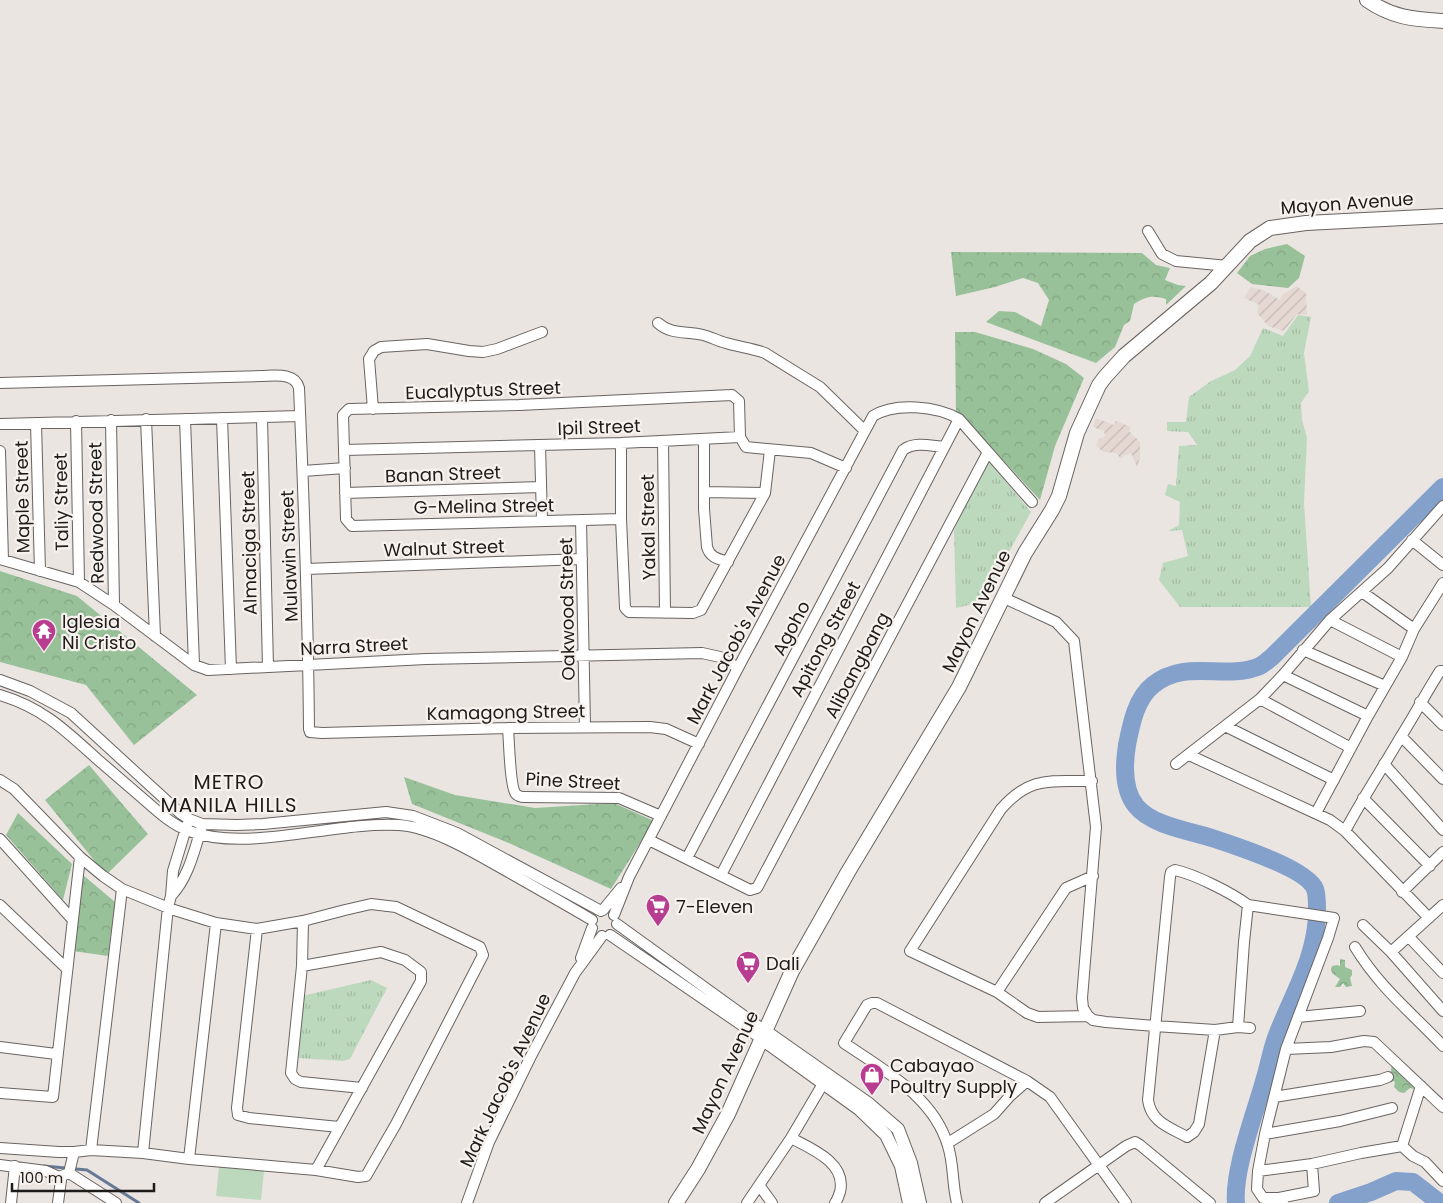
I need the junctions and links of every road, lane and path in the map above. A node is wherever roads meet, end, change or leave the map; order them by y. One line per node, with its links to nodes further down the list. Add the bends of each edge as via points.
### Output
1 (1367, 0): 2 (main road, via 1395,15)
2 (1443, 21)
3 (1443, 216): 5 (main road, Mayon Avenue, via 1276,227 1250,241)
4 (1148, 231): 5 (street, via 1162,254 1176,261)
5 (1228, 266): 56 (main road, Mayon Avenue, via 1124,356 1099,384 1078,433 1059,496)
6 (658, 323): 20 (street, via 671,331 705,336 765,353 820,387)
7 (542, 332): 9 (street, via 483,352 427,344 381,347 369,359)
8 (0, 383): 10 (street, Mulawin Street, via 286,376 295,380 299,388)
9 (373, 409): 21 (street, Eucalyptus Street, via 519,406 732,395 739,401); 27 (street, Eucalyptus Street, via 344,412)
10 (300, 416): 12 (street); 33 (street, Mulawin Street)
11 (222, 418): 12 (street); 14 (street); 69 (street)
12 (262, 418): 67 (street, Almaciga Street)
13 (146, 419): 14 (street); 16 (street); 61 (street)
14 (185, 419): 66 (street)
15 (959, 419): 20 (street, Mark Jacob's Avenue, via 943,411 892,408 873,416); 26 (street, Apitong Street); 30 (street)
16 (111, 420): 17 (street); 57 (street, Redwood Street)
17 (76, 421): 18 (street); 53 (street, Taliy Street)
18 (36, 423): 19 (street); 52 (street, Maple Street)
19 (0, 424)
20 (865, 431): 32 (street, Mark Jacob's Avenue)
21 (740, 437): 22 (street, Ipil Street); 28 (street, via 746,447)
22 (704, 439): 23 (street, Ipil Street); 35 (street)
23 (663, 441): 24 (street, Ipil Street); 58 (street, Yakal Street)
24 (621, 443): 25 (street, Ipil Street); 41 (street)
25 (540, 445): 27 (street, Ipil Street); 34 (street)
26 (944, 447): 106 (street, Agoho, via 919,445 904,450); 108 (street, Apitong Street)
27 (344, 450): 31 (street, Eucalyptus Street)
28 (770, 450): 32 (street, via 811,453); 36 (street)
29 (0, 451): 47 (street)
30 (988, 452): 38 (street); 108 (street, Alibangbang, via 757,888 753,890)
31 (345, 468): 33 (street); 37 (street, Eucalyptus Street)
32 (846, 468): 68 (street, Mark Jacob's Avenue)
33 (303, 470): 51 (street, Mulawin Street)
34 (541, 487): 37 (street, Banan Street); 43 (street)
35 (704, 492): 36 (street); 49 (street, via 708,551)
36 (766, 492): 49 (street)
37 (346, 493): 45 (street, Eucalyptus Street)
38 (1032, 502)
39 (1443, 506): 40 (street)
40 (1434, 516): 44 (street); 46 (street)
41 (621, 519): 42 (street, G-Melina Street); 58 (street, via 625,608 630,612)
42 (581, 520): 43 (street, G-Melina Street); 48 (street, Oakwood Street)
43 (542, 521): 45 (street, G-Melina Street)
44 (1443, 523)
45 (348, 524)
46 (1412, 540): 50 (street); 55 (street)
47 (1, 559): 52 (street, Narra Street)
48 (582, 559): 51 (street, Walnut Street); 63 (street, Oakwood Street)
49 (728, 562): 58 (street, via 701,610)
50 (1443, 565)
51 (306, 569): 65 (street, Mulawin Street)
52 (40, 571): 53 (street, Narra Street)
53 (79, 582): 57 (street, Narra Street)
54 (1443, 583): 60 (street)
55 (1362, 592): 59 (street); 60 (street)
56 (1002, 598): 92 (street, via 1056,622 1074,642); 144 (main road, Mayon Avenue, via 959,687 792,971)
57 (114, 605): 61 (street, Narra Street)
58 (665, 613)
59 (1330, 620): 62 (street); 64 (street)
60 (1414, 629): 64 (street)
61 (155, 636): 66 (street, Narra Street)
62 (1303, 650): 71 (street); 73 (street)
63 (584, 655): 65 (street, Narra Street); 68 (street, Narra Street, via 702,653 720,657); 80 (street, Oakwood Street)
64 (1402, 657): 73 (street)
65 (308, 664): 67 (street, Narra Street); 82 (street, Mulawin Street)
66 (194, 665): 69 (street, Narra Street, via 208,670)
67 (268, 667): 69 (street, Narra Street)
68 (738, 668): 84 (street, Mark Jacob's Avenue)
69 (231, 669)
70 (1442, 672): 76 (street)
71 (1283, 675): 75 (street); 77 (street)
72 (0, 680): 96 (street, via 30,690 71,713)
73 (1386, 686): 77 (street)
74 (0, 695): 98 (street, via 40,712 66,729 164,817)
75 (1260, 699): 79 (street); 85 (street)
76 (1420, 702): 78 (street); 83 (street)
77 (1368, 716): 85 (street)
78 (1443, 725)
79 (1225, 726): 86 (street); 91 (street)
80 (585, 727): 81 (street, Kamagong Street); 84 (street, Kamagong Street, via 666,729)
81 (508, 728): 82 (street, Kamagong Street); 95 (street, Pine Street, via 512,780 519,796 619,798)
82 (310, 732)
83 (1401, 736): 88 (street); 89 (street)
84 (699, 744): 95 (street, Mark Jacob's Avenue)
85 (1351, 748): 91 (street)
86 (1190, 755): 87 (street); 94 (street)
87 (1176, 764)
88 (1384, 764): 93 (street); 99 (street)
89 (1443, 779)
90 (0, 780): 105 (street, via 14,789)
91 (1334, 780): 94 (street)
92 (1092, 781): 109 (street, via 1096,827); 135 (street, via 1043,782 1020,790 1010,798 910,951)
93 (1363, 798): 100 (street); 107 (street)
94 (1316, 814): 100 (street)
95 (661, 816): 103 (street, Mark Jacob's Avenue)
96 (189, 819): 97 (street); 98 (street)
97 (202, 824): 101 (street); 118 (street, via 264,824 386,812 413,816 457,833)
98 (185, 830): 101 (street); 113 (street, via 173,871)
99 (1443, 830)
100 (1345, 831): 112 (street)
101 (199, 835): 113 (street, via 186,873); 124 (street, via 232,839 266,838 337,828 414,827 465,848)
102 (0, 840): 120 (street)
103 (649, 840): 106 (street); 110 (street, Mark Jacob's Avenue)
104 (1443, 852): 107 (street)
105 (80, 857): 111 (street); 120 (street)
106 (687, 858): 108 (street)
107 (1430, 866): 112 (street)
108 (721, 875)
109 (1093, 876): 135 (street, via 1066,888); 138 (street, via 1082,998)
110 (629, 878): 118 (street, Mark Jacob's Avenue); 121 (street, Mark Jacob's Avenue)
111 (122, 889): 117 (street); 164 (street)
112 (1402, 892): 119 (street)
113 (171, 896): 117 (street)
114 (0, 905): 132 (street)
115 (1248, 905): 139 (street, via 1334,919); 140 (street, via 1222,889 1179,871 1171,872); 141 (street)
116 (1443, 905): 119 (street)
117 (168, 907): 123 (street); 166 (street)
118 (602, 911): 121 (street); 124 (street, via 594,916)
119 (1429, 918): 128 (street)
120 (72, 919): 132 (street)
121 (615, 919): 127 (street, via 616,928); 144 (street)
122 (303, 921): 126 (street); 131 (street); 172 (street, via 371,904 396,907 480,947 483,954 366,1176)
123 (216, 923): 126 (street); 167 (street)
124 (592, 924): 127 (street, via 598,934); 133 (street, Mark Jacob's Avenue)
125 (1363, 925): 130 (street)
126 (257, 929): 158 (street, via 238,1115)
127 (606, 935): 133 (street, Mark Jacob's Avenue); 144 (street)
128 (1408, 937): 130 (street); 134 (street)
129 (1355, 948): 145 (street, via 1381,984)
130 (1391, 952): 137 (street)
131 (302, 966): 153 (street, via 291,1073 301,1082); 153 (street, via 381,952 405,960 421,972 421,981)
132 (66, 968): 148 (street)
133 (575, 973): 181 (street, Mark Jacob's Avenue, via 494,1134)
134 (1443, 973)
135 (997, 992): 138 (street, via 1026,1013 1038,1017)
136 (1360, 1011): 139 (street)
137 (1443, 1011)
138 (1088, 1016): 140 (street, via 1106,1022)
139 (1298, 1017): 147 (street)
140 (1155, 1026): 143 (street); 143 (street, via 1149,1109 1162,1123 1187,1137 1199,1124)
141 (1238, 1027): 142 (street); 143 (street)
142 (1250, 1028)
143 (1215, 1030)
144 (764, 1035): 150 (street); 182 (main road, Mayon Avenue, via 723,1122)
145 (1443, 1046)
146 (0, 1047): 148 (street)
147 (1286, 1050): 152 (street, via 1374,1042); 155 (street)
148 (56, 1054): 154 (street, via 53,1098)
149 (1388, 1077): 155 (street)
150 (826, 1080): 160 (street); 186 (street, via 886,1135 901,1166); 187 (street, via 869,1104 898,1129 911,1163)
151 (1027, 1081): 161 (street, via 994,1114); 161 (street, via 877,1003 867,1005 844,1043 908,1088 932,1113); 171 (street, via 1050,1097)
152 (1421, 1086): 156 (street); 162 (street)
153 (362, 1088): 158 (street)
154 (0, 1093)
155 (1274, 1097): 159 (street)
156 (1443, 1107)
157 (1392, 1108): 159 (street)
158 (339, 1126): 172 (street)
159 (1265, 1134): 173 (street)
160 (791, 1138): 176 (street); 185 (street, via 823,1156 836,1169 842,1184)
161 (948, 1143): 188 (street)
162 (1402, 1146): 168 (street); 175 (street, via 1425,1162)
163 (0, 1148): 165 (street)
164 (91, 1150): 165 (street); 166 (street)
165 (74, 1152): 174 (street)
166 (143, 1153): 167 (street)
167 (189, 1159): 172 (street)
168 (1312, 1164): 173 (street); 177 (street, via 1314,1190)
169 (0, 1165): 170 (street)
170 (15, 1166): 174 (street); 178 (street)
171 (1099, 1166): 189 (street); 190 (street); 191 (street, via 1135,1142)
172 (316, 1170)
173 (1258, 1171): 177 (street, via 1257,1189 1263,1198)
174 (64, 1175): 179 (street); 180 (street)
175 (1443, 1181)
176 (759, 1185): 183 (street); 184 (street)
177 (1282, 1200)
178 (11, 1203)
179 (58, 1203)
180 (116, 1203)
181 (467, 1203)
182 (676, 1203)
183 (748, 1203)
184 (772, 1203)
185 (835, 1203)
186 (909, 1203)
187 (920, 1203)
188 (957, 1203)
189 (1045, 1203)
190 (1126, 1203)
191 (1210, 1203)

